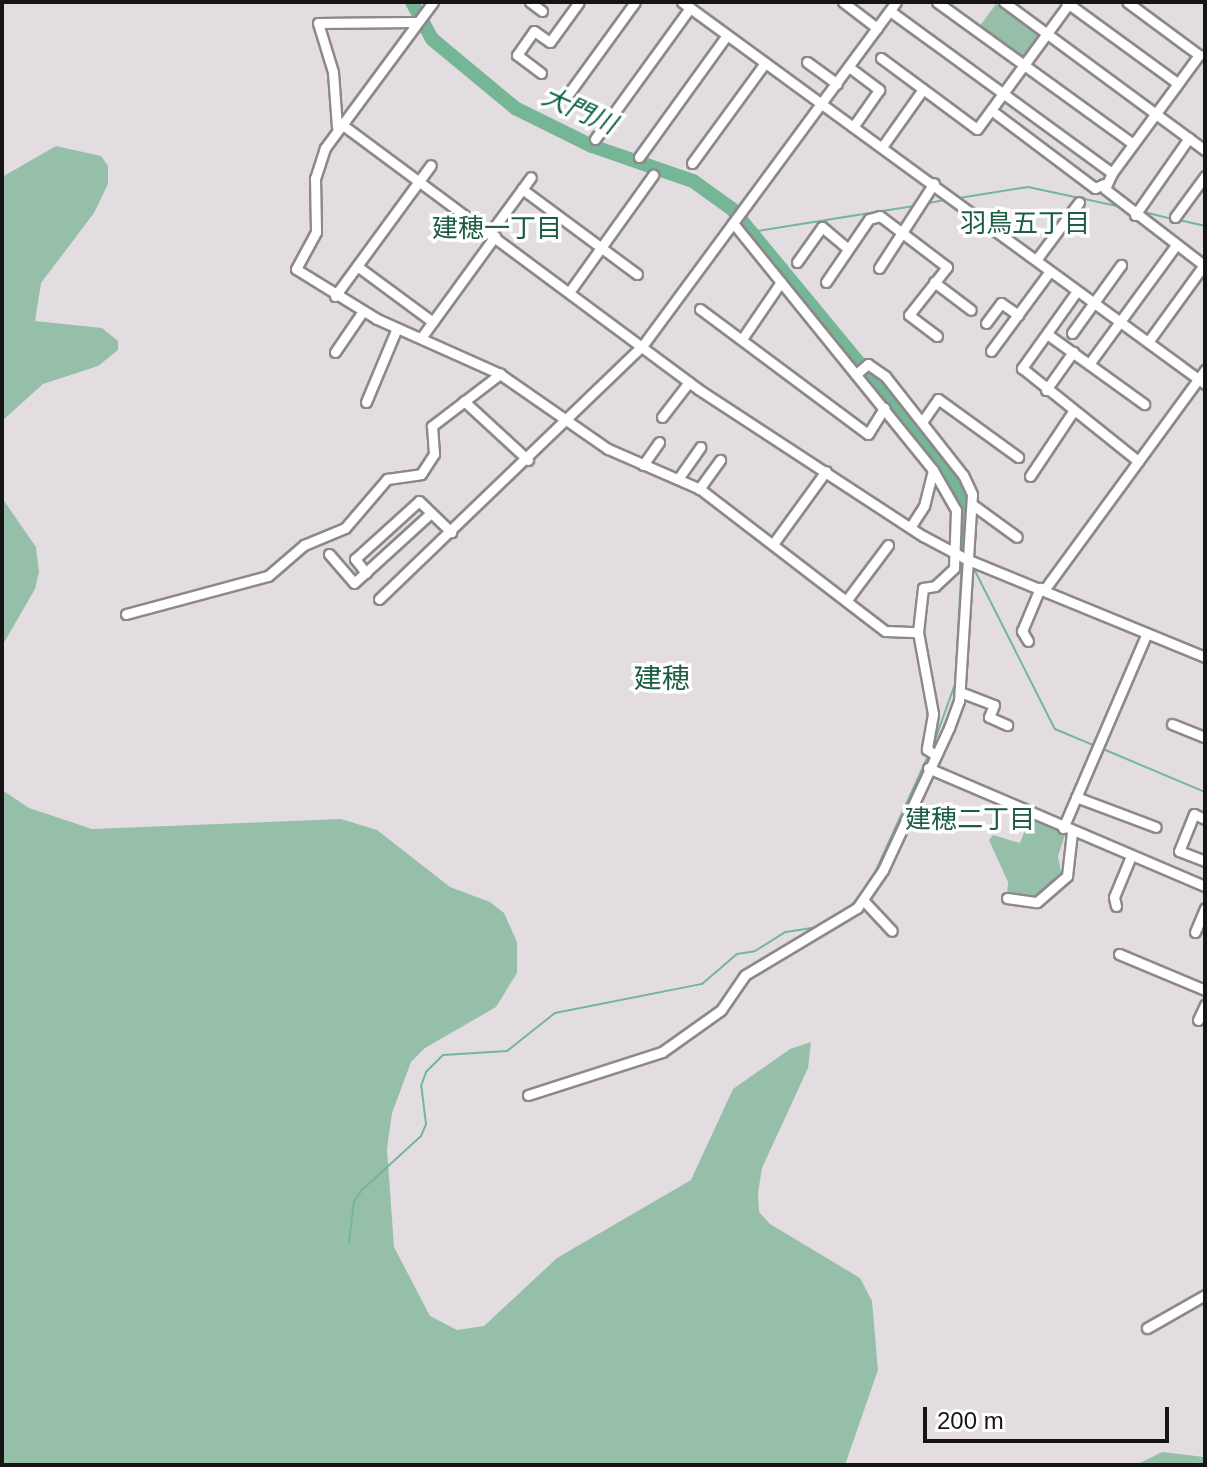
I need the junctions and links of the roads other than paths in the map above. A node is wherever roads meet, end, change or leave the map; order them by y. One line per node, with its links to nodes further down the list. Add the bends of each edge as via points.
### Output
1 (418, 2): 15 (street)
2 (433, 2): 15 (street)
3 (530, 2): 13 (street)
4 (579, 2): 25 (street, via 550,42 534,31 517,55)
5 (635, 2): 29 (street)
6 (843, 2): 16 (street)
7 (896, 2): 14 (street)
8 (937, 2): 23 (street)
9 (1004, 2): 17 (street)
10 (1127, 2): 19 (street)
11 (1069, 3): 17 (street); 26 (street)
12 (686, 5): 18 (street); 37 (street)
13 (542, 11)
14 (890, 11): 16 (street); 30 (street)
15 (418, 18): 34 (street); 34 (street, via 318,23 333,72)
16 (877, 28): 24 (street)
17 (1047, 34): 23 (street); 33 (street)
18 (727, 35): 22 (street); 41 (street)
19 (1202, 51): 26 (street)
20 (881, 58): 28 (street)
21 (807, 62): 27 (street)
22 (765, 63): 31 (street); 42 (street)
23 (1025, 65): 30 (street); 38 (street)
24 (849, 67): 27 (street); 35 (street, via 879,90)
25 (541, 73)
26 (1177, 83): 33 (street)
27 (837, 84): 31 (street)
28 (923, 89): 32 (street, via 977,129); 39 (street)
29 (569, 93)
30 (1004, 94): 32 (street); 44 (street)
31 (822, 105): 35 (street); 55 (street)
32 (991, 110): 50 (street, via 1095,188)
33 (1155, 114): 36 (street); 38 (street)
34 (338, 127): 48 (street); 74 (street, via 315,178 316,232 296,269)
35 (853, 127): 39 (street)
36 (1189, 138): 40 (street); 53 (street)
37 (595, 139)
38 (1133, 144): 44 (street)
39 (882, 147): 49 (street)
40 (1205, 150)
41 (639, 157)
42 (692, 163)
43 (431, 165): 48 (street)
44 (1112, 173): 50 (street)
45 (653, 175): 59 (street)
46 (1205, 176): 54 (street)
47 (531, 177): 51 (street)
48 (419, 181): 56 (street); 65 (street)
49 (934, 183): 57 (street); 61 (street)
50 (1104, 184): 53 (street)
51 (522, 189): 56 (street); 59 (street)
52 (1079, 202): 61 (street)
53 (1135, 215): 58 (street)
54 (1175, 217)
55 (733, 223): 69 (street); 90 (street)
56 (492, 235): 72 (street); 80 (street)
57 (904, 235): 60 (street, via 880,216 869,219); 66 (street); 71 (street, via 947,267)
58 (1176, 245): 64 (street); 82 (street)
59 (602, 247): 68 (street); 72 (street)
60 (848, 249): 62 (street, via 822,227); 70 (street)
61 (1036, 260): 67 (street)
62 (797, 262)
63 (1121, 265): 75 (street)
64 (1205, 265): 89 (street)
65 (357, 266): 74 (street); 80 (street)
66 (879, 268)
67 (1050, 271): 73 (street); 79 (street)
68 (637, 274)
69 (781, 282): 88 (street); 97 (street)
70 (826, 282)
71 (934, 282): 77 (street); 86 (street, via 909,315)
72 (570, 291): 90 (street)
73 (1077, 291): 75 (street); 85 (street)
74 (335, 296): 78 (street)
75 (1094, 303): 82 (street); 84 (street)
76 (700, 309): 88 (street)
77 (971, 310)
78 (363, 311): 83 (street); 92 (street)
79 (1018, 315): 81 (street, via 1001,303); 91 (street)
80 (433, 322): 87 (street)
81 (986, 323)
82 (1121, 323): 89 (street); 94 (street)
83 (397, 328): 87 (street); 102 (street)
84 (1072, 333)
85 (1047, 334): 93 (street); 100 (street, via 1022,368)
86 (937, 336)
87 (421, 338): 96 (street)
88 (742, 339): 104 (street, via 868,434)
89 (1148, 342): 99 (street)
90 (643, 345): 98 (street); 107 (street)
91 (991, 351)
92 (335, 352)
93 (1073, 352): 94 (street); 100 (street)
94 (1089, 364): 103 (street)
95 (1205, 370): 99 (street)
96 (500, 374): 101 (street); 107 (street)
97 (856, 374): 104 (street); 108 (street, via 868,364 885,376)
98 (689, 382): 106 (street); 117 (street)
99 (1202, 382): 114 (street)
100 (1046, 390): 105 (street)
101 (464, 401): 112 (street); 135 (street, via 432,426 434,454 421,474 387,479 345,528 304,545 259,580)
102 (366, 402)
103 (1144, 404)
104 (884, 408): 116 (street)
105 (1074, 410): 114 (street); 118 (street)
106 (662, 417)
107 (571, 419): 112 (street); 115 (street, via 594,441)
108 (922, 422): 111 (street, via 938,399); 121 (street, via 963,475)
109 (659, 442): 115 (street)
110 (700, 447): 119 (street)
111 (1018, 457)
112 (528, 460): 124 (street)
113 (720, 460): 120 (street)
114 (1138, 461): 132 (street)
115 (643, 465): 119 (street)
116 (933, 470): 123 (street, via 924,506); 128 (street, via 956,510)
117 (826, 471): 123 (street); 126 (street)
118 (1030, 476)
119 (678, 479): 120 (street)
120 (699, 489): 126 (street)
121 (973, 505): 125 (street); 130 (street)
122 (431, 513): 124 (street); 131 (street); 131 (street, via 419,501 355,559)
123 (911, 526): 128 (street)
124 (451, 532): 133 (street)
125 (1017, 537)
126 (773, 544): 134 (street)
127 (888, 545): 134 (street)
128 (955, 553): 130 (street); 136 (street, via 954,568 935,586 923,588)
129 (329, 554): 131 (street, via 354,583)
130 (966, 559): 132 (street); 140 (street)
131 (366, 573)
132 (1042, 589): 137 (street); 138 (street, via 1022,631)
133 (379, 599)
134 (846, 601): 136 (street, via 885,631)
135 (126, 614)
136 (918, 632): 144 (street, via 933,714 927,749)
137 (1147, 633): 139 (street); 146 (street)
138 (1028, 641)
139 (1205, 657)
140 (960, 692): 142 (street, via 994,705 989,717); 144 (street)
141 (1172, 724): 143 (street)
142 (1007, 725)
143 (1205, 737)
144 (934, 754): 145 (street)
145 (928, 768): 149 (street); 154 (street, via 883,870)
146 (1076, 797): 148 (street); 149 (street)
147 (1205, 819): 151 (street, via 1194,814 1179,851)
148 (1156, 827)
149 (1067, 830): 150 (street); 153 (street, via 1067,876 1037,902)
150 (1131, 856): 152 (street); 155 (street, via 1114,897)
151 (1205, 861)
152 (1205, 886)
153 (1007, 898)
154 (863, 900): 157 (street); 163 (street, via 845,918 745,975 721,1010 662,1052)
155 (1116, 906)
156 (1205, 908): 158 (street)
157 (892, 931)
158 (1195, 932)
159 (1119, 954): 160 (street)
160 (1205, 990)
161 (1205, 1005): 162 (street)
162 (1198, 1020)
163 (528, 1095)
164 (1205, 1295): 165 (street)
165 (1147, 1328)

